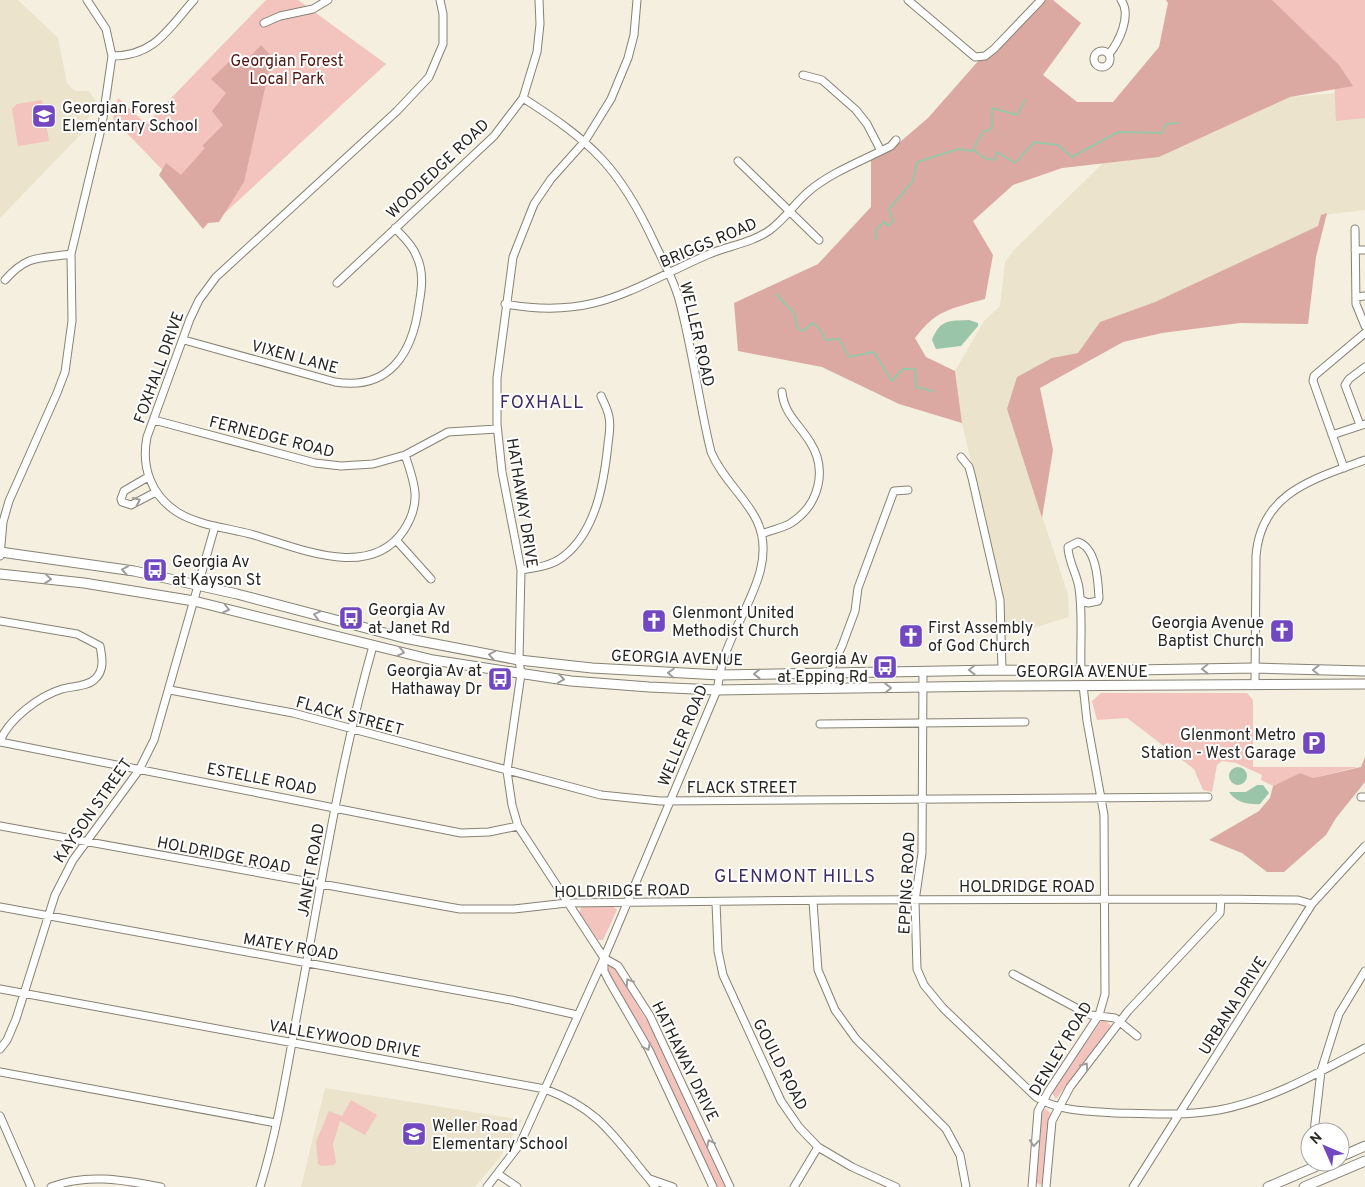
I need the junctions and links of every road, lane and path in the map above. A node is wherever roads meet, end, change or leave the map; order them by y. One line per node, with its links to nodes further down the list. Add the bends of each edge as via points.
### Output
1 (87, 0): 12 (street, via 106,29)
2 (194, 0): 12 (street, via 151,47 131,56)
3 (328, 0): 10 (street, via 313,9)
4 (440, 0): 34 (street, FOXHALL DRIVE, via 443,44 429,77 397,111 216,277 199,300)
5 (539, 0): 14 (street, WOODEDGE ROAD, via 537,52)
6 (637, 0): 16 (street, HATHAWAY DRIVE, via 634,35 622,74)
7 (908, 0): 8 (street, via 975,57 986,56)
8 (1041, 0)
9 (1121, 0): 11 (street, via 1125,12 1123,26 1116,47)
10 (264, 23)
11 (1109, 54)
12 (112, 56): 25 (street, via 102,125)
13 (803, 75): 17 (street, via 822,80 856,110)
14 (523, 98): 16 (street, WELLER ROAD); 20 (street, WOODEDGE ROAD, via 494,136)
15 (896, 140): 17 (street, BRIGGS ROAD)
16 (585, 141): 26 (street, WELLER ROAD, via 629,192); 31 (street, HATHAWAY DRIVE, via 551,179 534,204 513,257)
17 (881, 151): 19 (street, BRIGGS ROAD, via 825,180)
18 (738, 161): 19 (street)
19 (789, 212): 22 (street); 26 (street, BRIGGS ROAD, via 761,235 708,254)
20 (394, 228): 28 (street, WOODEDGE ROAD); 34 (street, VIXEN LANE, via 416,254 421,268 422,289 411,342 395,365 376,378 335,382)
21 (1355, 229): 23 (street)
22 (819, 240)
23 (1355, 250): 24 (street); 30 (street)
24 (1365, 250)
25 (71, 254): 27 (street, via 29,260 18,265); 52 (street, via 72,321 65,372 9,501)
26 (669, 273): 31 (street, BRIGGS ROAD, via 587,306 550,310); 50 (street, WELLER ROAD, via 681,305 711,452 727,482 750,509)
27 (6, 280)
28 (337, 282)
29 (1365, 296): 30 (street)
30 (1356, 297): 32 (street, via 1357,309)
31 (505, 304): 40 (street, HATHAWAY DRIVE, via 497,378)
32 (1365, 326)
33 (1365, 333): 41 (street, via 1314,376 1313,382)
34 (184, 340): 38 (street, FOXHALL DRIVE)
35 (1365, 367): 39 (street, via 1345,385)
36 (782, 392): 50 (street, via 786,410 815,450 819,483 815,498 802,515 789,524)
37 (601, 396): 53 (street, via 609,417 606,468 585,532 562,558 543,567)
38 (154, 420): 42 (street, FERNEDGE ROAD, via 315,463 342,466 374,464); 46 (street, FOXHALL DRIVE, via 145,448)
39 (1363, 424): 41 (street)
40 (497, 429): 42 (street, FERNEDGE ROAD, via 448,432); 53 (street, HATHAWAY DRIVE)
41 (1332, 435): 45 (street)
42 (405, 455): 51 (street, via 416,485 416,503 411,519)
43 (961, 457): 63 (street, via 969,467 1000,600)
44 (1365, 460): 45 (street)
45 (1344, 468): 62 (street, via 1299,487 1274,508 1262,525 1257,537)
46 (148, 477): 48 (street, FOXHALL DRIVE); 48 (street, one-way to 48, via 124,491 122,502 131,505)
47 (908, 490): 67 (street, via 894,491 858,588 842,646)
48 (156, 492): 49 (street, FOXHALL DRIVE, via 177,512)
49 (215, 526): 51 (street, FOXHALL DRIVE, via 345,558 367,556); 56 (street, KAYSON STREET)
50 (762, 534): 69 (street, WELLER ROAD, via 763,562 723,660)
51 (397, 541): 55 (street)
52 (0, 554): 56 (main road, GEORGIA AVENUE, one-way to 52, via 134,571)
53 (520, 570): 61 (street, HATHAWAY DRIVE)
54 (0, 574): 58 (main road, GEORGIA AVENUE, one-way to 58, via 84,583)
55 (431, 579)
56 (199, 585): 58 (street, KAYSON STREET); 61 (main road, GEORGIA AVENUE, one-way to 56, via 404,638)
57 (1081, 600): 57 (street, via 1068,553 1068,547 1078,542 1087,548 1093,562 1099,598 1088,603); 64 (street)
58 (194, 601): 60 (main road, GEORGIA AVENUE, one-way to 60); 74 (street, KAYSON STREET)
59 (0, 621): 80 (street, via 88,638 100,646 103,661 95,679 60,690 25,710 12,721)
60 (373, 646): 68 (main road, GEORGIA AVENUE, one-way to 68, via 433,660); 79 (street, JANET ROAD)
61 (519, 660): 68 (street, HATHAWAY DRIVE); 69 (main road, GEORGIA AVENUE, one-way to 61, via 592,668)
62 (1254, 668): 64 (main road, GEORGIA AVENUE, one-way to 64); 66 (main road, GEORGIA AVENUE, one-way to 62); 71 (street)
63 (1002, 670): 64 (main road, GEORGIA AVENUE); 65 (main road, GEORGIA AVENUE, one-way to 65)
64 (1081, 670)
65 (923, 671): 67 (main road, GEORGIA AVENUE); 73 (street, EPPING ROAD)
66 (1365, 671)
67 (829, 673): 69 (main road, GEORGIA AVENUE, one-way to 69)
68 (521, 674): 75 (main road, GEORGIA AVENUE, one-way to 75, via 629,686); 82 (street, HATHAWAY DRIVE)
69 (720, 675): 75 (street, WELLER ROAD)
70 (1365, 684): 71 (main road, GEORGIA AVENUE)
71 (1255, 685): 72 (main road, GEORGIA AVENUE)
72 (1083, 686): 73 (main road, GEORGIA AVENUE); 83 (street, DENLEY ROAD)
73 (923, 687): 75 (main road, GEORGIA AVENUE, one-way to 73); 78 (street, EPPING ROAD)
74 (170, 690): 79 (street, FLACK STREET, via 293,713); 81 (street, KAYSON STREET, via 154,740)
75 (717, 690): 86 (street, WELLER ROAD)
76 (1025, 722): 78 (street)
77 (820, 724): 78 (street)
78 (923, 724): 85 (street, EPPING ROAD)
79 (351, 729): 82 (street, FLACK STREET); 87 (street, JANET ROAD)
80 (0, 741): 81 (street, ESTELLE ROAD)
81 (139, 770): 87 (street, ESTELLE ROAD); 90 (street, KAYSON STREET)
82 (507, 771): 86 (street, FLACK STREET, via 601,795); 89 (street, HATHAWAY DRIVE)
83 (1102, 797): 84 (street, FLACK STREET); 85 (street, FLACK STREET); 94 (street, DENLEY ROAD)
84 (1208, 797)
85 (923, 799): 86 (street, FLACK STREET); 95 (street, EPPING ROAD, via 922,853)
86 (670, 801): 96 (street, WELLER ROAD)
87 (335, 807): 89 (street, ESTELLE ROAD, via 461,833); 92 (street, JANET ROAD)
88 (0, 826): 90 (street, HOLDRIDGE ROAD)
89 (518, 826): 98 (street, HATHAWAY DRIVE)
90 (87, 842): 92 (street, HOLDRIDGE ROAD); 102 (street, KAYSON STREET, via 63,876)
91 (1365, 846): 100 (street, URBANA DRIVE)
92 (321, 886): 98 (street, HOLDRIDGE ROAD, via 460,909 514,909); 104 (street, JANET ROAD)
93 (1221, 899): 94 (street, HOLDRIDGE ROAD); 100 (street, HOLDRIDGE ROAD, via 1298,900); 111 (street, DENLEY ROAD, via 1220,913)
94 (1105, 900): 95 (street, HOLDRIDGE ROAD); 110 (street, DENLEY ROAD, via 1105,994)
95 (915, 901): 97 (street, HOLDRIDGE ROAD); 119 (street, EPPING ROAD, via 917,962 924,985 943,1008 1023,1086)
96 (627, 902): 98 (street, HOLDRIDGE ROAD); 99 (street, HOLDRIDGE ROAD); 103 (street, WELLER ROAD)
97 (814, 902): 99 (street, HOLDRIDGE ROAD); 144 (street, via 818,970 834,1010 856,1039 946,1129 956,1143)
98 (567, 903): 103 (street, HATHAWAY DRIVE)
99 (716, 903): 126 (street, GOULD ROAD, via 718,951 730,992 780,1101)
100 (1312, 904): 121 (street, URBANA DRIVE)
101 (0, 907): 102 (street, MATEY ROAD)
102 (48, 916): 104 (street, MATEY ROAD); 108 (street, KAYSON STREET)
103 (604, 958): 109 (street, WELLER ROAD); 140 (street, HATHAWAY DRIVE, one-way to 140, via 604,971 645,1043); 141 (street, HATHAWAY DRIVE, one-way to 103, via 650,1016 618,966)
104 (307, 963): 109 (street, MATEY ROAD); 113 (street, JANET ROAD)
105 (1365, 971): 116 (street, via 1339,1014)
106 (1013, 974): 110 (street, via 1082,1011)
107 (0, 989): 108 (street, VALLEYWOOD DRIVE)
108 (24, 993): 113 (street, VALLEYWOOD DRIVE); 115 (street, KAYSON STREET, via 13,1026)
109 (577, 1014): 118 (street, WELLER ROAD)
110 (1099, 1015): 111 (street); 119 (street, DENLEY ROAD)
111 (1121, 1021): 112 (street); 120 (street, DENLEY ROAD, one-way to 111)
112 (1136, 1036)
113 (292, 1042): 118 (street, VALLEYWOOD DRIVE); 124 (street, JANET ROAD)
114 (1365, 1048): 116 (street, EPPING ROAD)
115 (0, 1049)
116 (1321, 1071): 121 (street, EPPING ROAD, via 1252,1102); 123 (street)
117 (0, 1072): 124 (street)
118 (545, 1089): 130 (street, WELLER ROAD, via 520,1144); 131 (street, VALLEYWOOD DRIVE, via 569,1099 599,1118)
119 (1043, 1101): 120 (street, EPPING ROAD); 145 (street, DENLEY ROAD, one-way to 145, via 1034,1137)
120 (1058, 1106): 121 (street, EPPING ROAD, via 1075,1111); 146 (street, DENLEY ROAD, via 1052,1121)
121 (1180, 1114): 147 (street, URBANA DRIVE)
122 (0, 1116): 132 (street)
123 (1315, 1122)
124 (276, 1123): 135 (street, JANET ROAD)
125 (1365, 1146): 127 (main road)
126 (818, 1147): 142 (street); 143 (street, GOULD ROAD)
127 (1350, 1153)
128 (1365, 1161): 149 (main road)
129 (1300, 1171): 148 (main road)
130 (498, 1174): 136 (street, WELLER ROAD); 137 (street)
131 (650, 1179): 138 (street, VALLEYWOOD DRIVE); 139 (street)
132 (31, 1187)
133 (51, 1187): 134 (street, via 100,1178)
134 (161, 1187)
135 (260, 1187)
136 (487, 1187)
137 (517, 1187)
138 (655, 1187)
139 (673, 1187)
140 (713, 1187)
141 (730, 1187)
142 (794, 1187)
143 (896, 1187)
144 (966, 1187)
145 (1032, 1187)
146 (1046, 1187)
147 (1133, 1187)
148 (1268, 1187)
149 (1304, 1187)

